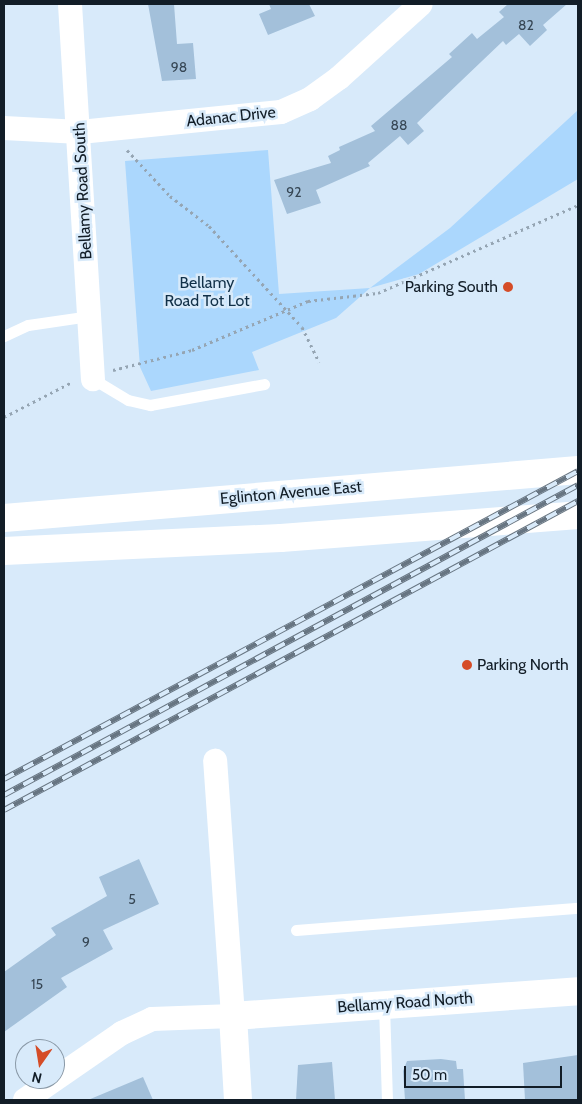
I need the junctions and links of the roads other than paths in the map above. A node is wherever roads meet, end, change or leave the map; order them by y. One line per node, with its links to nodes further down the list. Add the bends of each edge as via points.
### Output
1 (70, 4): 4 (street, Bellamy Road South)
2 (420, 4): 4 (street, Adanac Drive, via 338,78 310,99 281,112 108,126)
3 (4, 128): 4 (street, Adanac Drive)
4 (80, 132): 5 (street, Bellamy Road South)
5 (90, 316): 6 (lane, via 28,325); 7 (street, Bellamy Road South)
6 (4, 336)
7 (93, 379): 8 (lane, via 128,400 150,405)
8 (264, 384)
9 (578, 470): 11 (main road, Eglinton Avenue East)
10 (578, 515): 12 (main road, via 281,538)
11 (4, 518)
12 (4, 551)
13 (215, 761): 18 (street)
14 (578, 908): 15 (lane)
15 (296, 930)
16 (578, 991): 17 (main road, Bellamy Road North)
17 (384, 1004): 18 (main road, Bellamy Road North); 21 (lane)
18 (233, 1016): 19 (street, via 152,1019 122,1033); 20 (main road)
19 (25, 1100)
20 (238, 1100)
21 (387, 1100)

